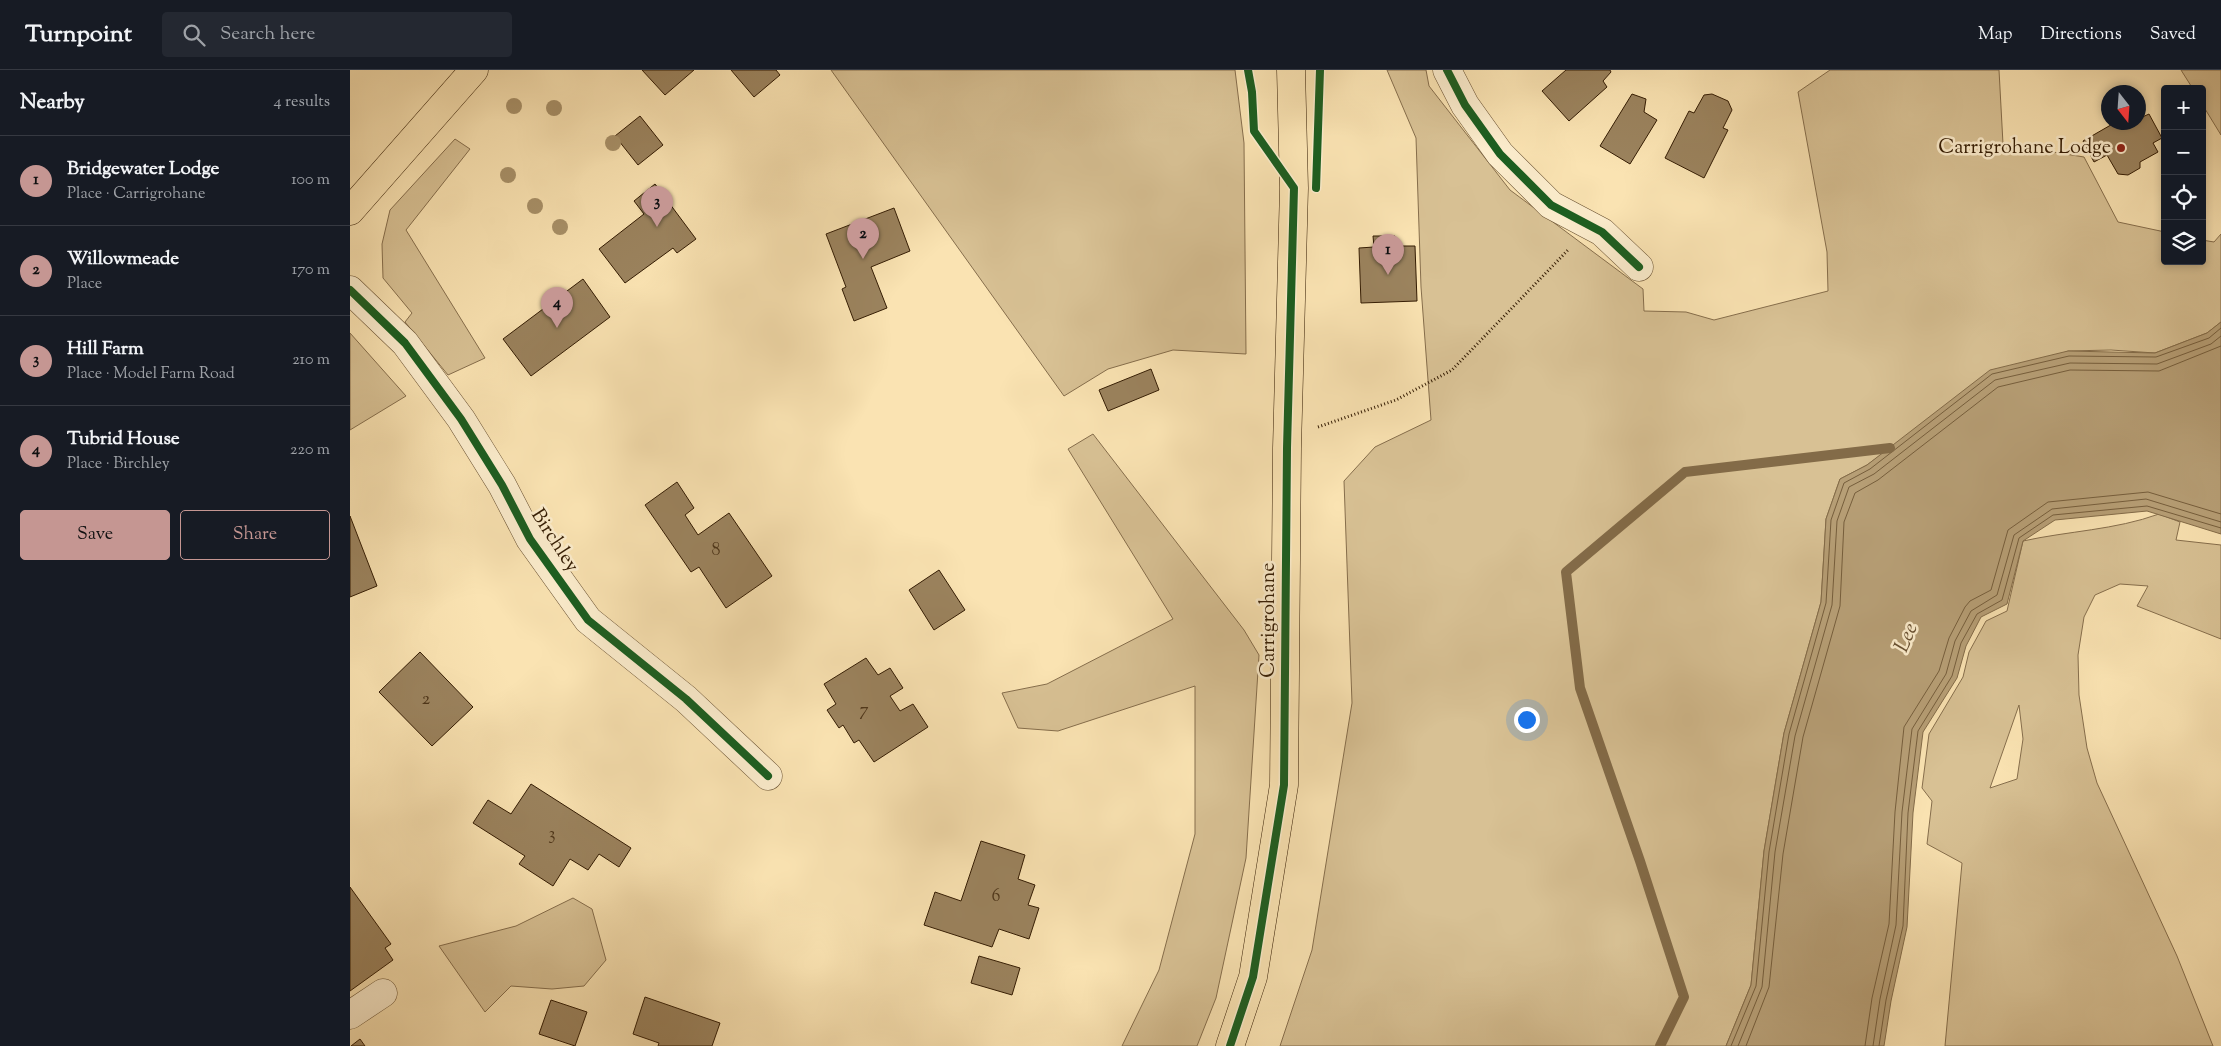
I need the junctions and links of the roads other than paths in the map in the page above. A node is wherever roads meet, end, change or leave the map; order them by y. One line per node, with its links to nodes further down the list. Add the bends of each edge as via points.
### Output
1 (1291, 70): 10 (main road, Carrigrohane, via 1294,188 1286,448 1284,785 1253,977)
2 (1447, 70): 5 (street, via 1465,106 1500,154 1552,205 1602,232)
3 (471, 71): 4 (main road)
4 (350, 210)
5 (1639, 267)
6 (350, 290): 7 (street, Birchley, via 405,343 461,419 502,485 530,539 588,620 686,700)
7 (768, 776)
8 (383, 993): 9 (street)
9 (350, 1015)
10 (1230, 1046)

